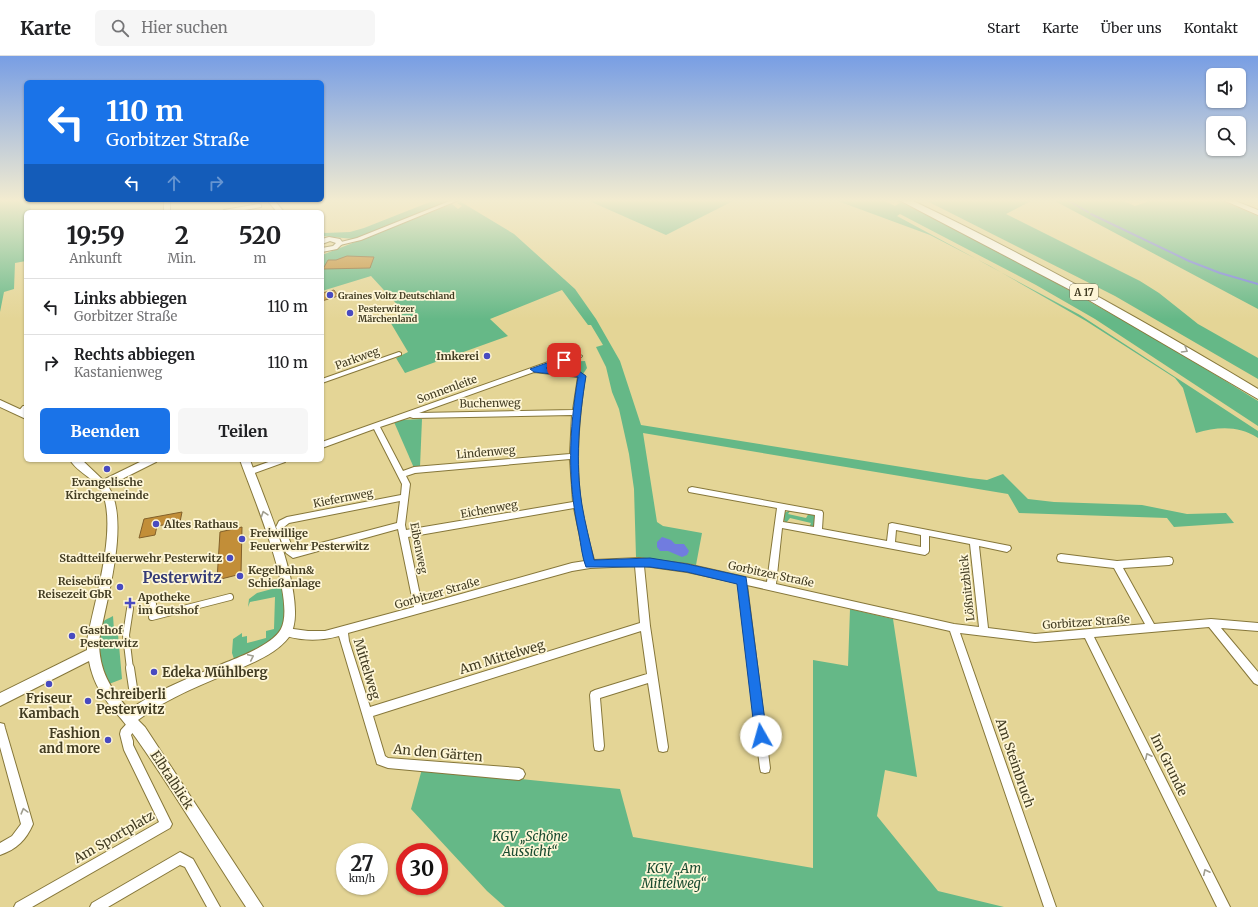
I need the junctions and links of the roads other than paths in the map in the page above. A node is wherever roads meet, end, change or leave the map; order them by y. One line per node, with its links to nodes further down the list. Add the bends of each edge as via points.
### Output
1 (336, 240): 5 (street)
2 (356, 240): 5 (street)
3 (982, 240): 12 (highway, A 17, one-way to 12, via 1078,289)
4 (996, 240): 11 (highway, A 17, via 1091,288)
5 (340, 243): 6 (street, via 335,248)
6 (324, 250)
7 (399, 354): 10 (street, Parkweg)
8 (579, 356): 9 (street, Sonnenleite)
9 (534, 369): 15 (street, via 582,376); 16 (street, Sonnenleite)
10 (324, 380)
11 (1258, 384)
12 (1258, 395)
13 (0, 403): 14 (street)
14 (24, 412)
15 (576, 412): 16 (street, Buchenweg); 19 (street)
16 (404, 416): 17 (street, Sonnenleite)
17 (376, 426): 18 (street, Sonnenleite); 25 (street, Eibenweg)
18 (324, 444)
19 (574, 456): 25 (street, Lindenweg, via 414,470); 29 (street)
20 (77, 462): 26 (street, Elbtalblick)
21 (149, 462): 26 (street)
22 (246, 462): 24 (street)
23 (276, 462): 24 (street)
24 (249, 472): 55 (street, one-way to 24, via 290,622 287,580)
25 (401, 475): 28 (street, Eibenweg, via 406,484)
26 (101, 485): 59 (street, Elbtalblick, via 109,496 112,513 111,549 97,616)
27 (692, 490): 30 (street)
28 (404, 497): 32 (street, Eibenweg); 32 (street, Kiefernweg, via 287,520 280,527 289,551 294,554)
29 (577, 504): 35 (street, Eichenweg); 42 (street)
30 (781, 506): 31 (street); 33 (street, via 819,513)
31 (778, 524): 33 (street); 45 (street)
32 (401, 525): 35 (street, Eibenweg)
33 (818, 531): 37 (street)
34 (925, 532): 36 (street, Lößnitzblick); 37 (street, Lößnitzblick, via 892,526); 37 (street, via 925,551)
35 (404, 534): 49 (street, Eibenweg)
36 (974, 541): 38 (street, Lößnitzblick); 57 (street, Lößnitzblick)
37 (891, 545)
38 (1007, 548)
39 (1061, 558): 43 (street)
40 (1169, 561): 43 (street)
41 (638, 562): 42 (street, Gorbitzer Straße); 44 (street, Gorbitzer Straße, via 687,568); 51 (street)
42 (590, 564): 49 (street, Gorbitzer Straße)
43 (1117, 565): 54 (street)
44 (742, 580): 45 (street, Gorbitzer Straße); 69 (street)
45 (771, 586): 53 (street, Gorbitzer Straße)
46 (230, 597): 47 (street, via 152,617)
47 (153, 604)
48 (130, 609): 62 (street, via 126,635)
49 (419, 610): 56 (street, Gorbitzer Straße)
50 (1211, 623): 52 (street, Gorbitzer Straße); 54 (street, Gorbitzer Straße); 61 (street)
51 (645, 626): 60 (street); 64 (street, Am Mittelweg)
52 (1258, 627)
53 (954, 628): 57 (street, Gorbitzer Straße); 76 (street, Am Steinbruch)
54 (1152, 628): 58 (street, Gorbitzer Straße)
55 (286, 632): 56 (street, Gorbitzer Straße, via 299,636); 65 (street, one-way to 55, via 152,702 257,654 274,644)
56 (343, 632): 64 (street, Mittelweg)
57 (984, 632): 58 (street, Gorbitzer Straße, via 1035,638)
58 (1088, 635): 77 (street, Im Grunde, one-way to 58)
59 (93, 653): 63 (street); 65 (street, Elbtalblick, via 103,687)
60 (652, 677): 67 (street, via 595,695); 68 (street)
61 (1258, 680)
62 (133, 688)
63 (0, 700)
64 (366, 713): 70 (street, An den Gärten, via 377,752 381,760 388,763)
65 (131, 721): 72 (street, Am Sportplatz, via 125,734 128,746 166,824); 75 (street, Elbtalblick)
66 (0, 728): 71 (street, one-way to 66, via 16,843 27,824)
67 (599, 746)
68 (663, 747)
69 (765, 768)
70 (519, 774)
71 (0, 849)
72 (20, 907)
73 (96, 907): 74 (street, via 180,858 189,863)
74 (214, 907)
75 (255, 907)
76 (1050, 907)
77 (1224, 907)

